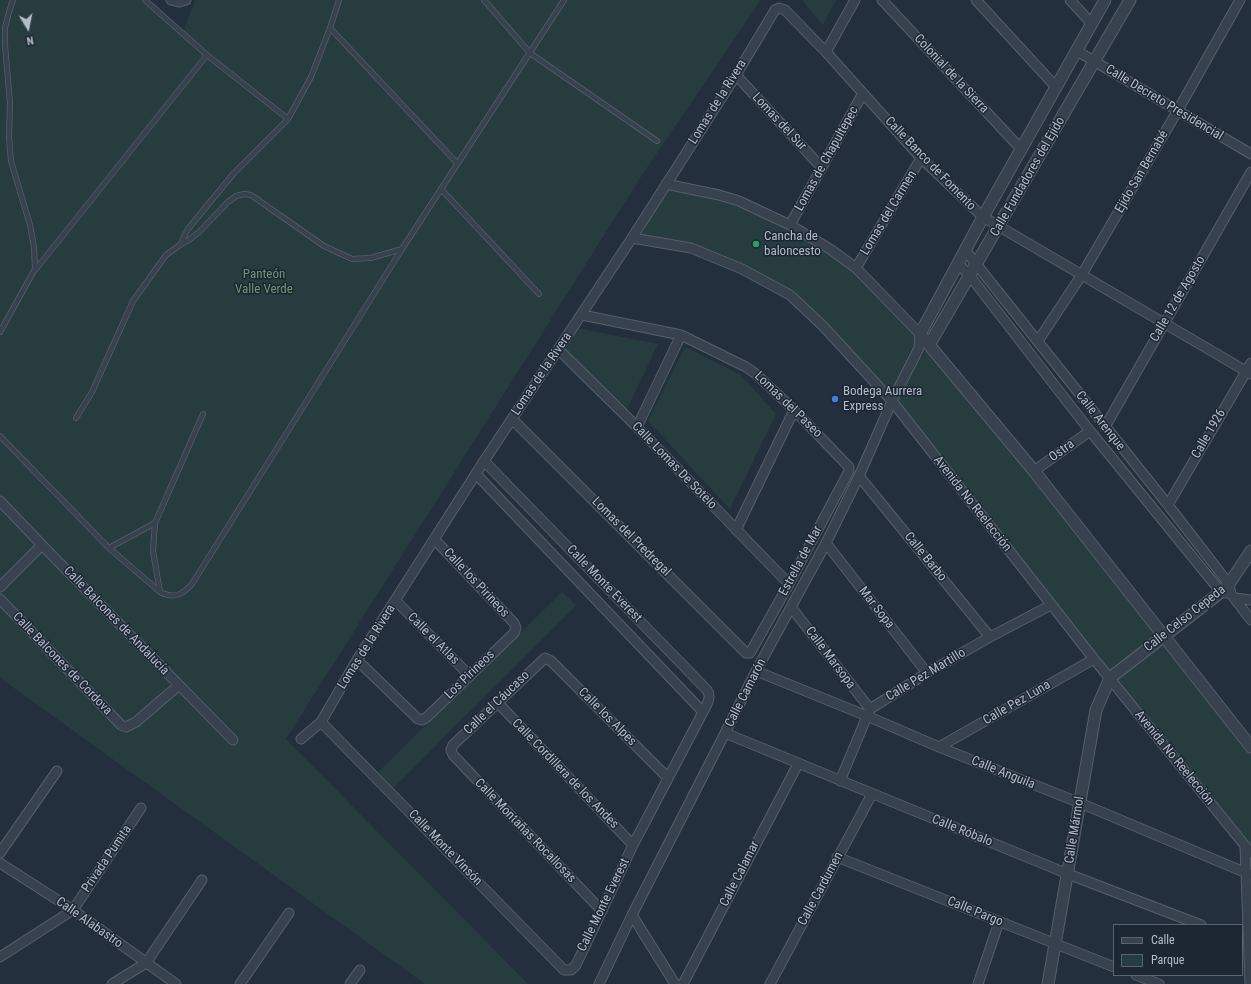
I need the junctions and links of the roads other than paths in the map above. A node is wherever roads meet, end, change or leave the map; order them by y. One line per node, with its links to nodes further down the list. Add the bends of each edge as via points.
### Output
1 (13, 0): 47 (lane, via 5,28 11,161 30,225)
2 (146, 0): 21 (lane)
3 (171, 0): 14 (street)
4 (340, 0): 17 (lane)
5 (484, 0): 20 (lane)
6 (564, 0): 20 (lane)
7 (855, 0): 19 (street)
8 (882, 0): 29 (street, Colonial de la Sierra)
9 (976, 0): 24 (street)
10 (1070, 0): 16 (street)
11 (1105, 0): 16 (street, Calle Fundadores del Ejido)
12 (1130, 0): 22 (street, Calle Fundadores del Ejido)
13 (1240, 0): 26 (street, Ejido San Bernabé)
14 (185, 1)
15 (780, 8): 19 (street, Calle Banco de Fomento, via 785,10); 23 (street, Lomas de la Rivera, via 775,10)
16 (1092, 24): 18 (street, Calle Fundadores del Ejido)
17 (330, 28): 27 (lane, via 311,77); 32 (lane)
18 (1077, 51): 22 (street, Calle Decreto Presidencial); 24 (street, Calle Fundadores del Ejido)
19 (826, 52): 25 (street, Calle Banco de Fomento)
20 (530, 53): 28 (lane); 32 (lane)
21 (207, 55): 27 (lane); 47 (lane)
22 (1095, 62): 26 (street, Calle Decreto Presidencial); 39 (street, Calle Fundadores del Ejido)
23 (736, 75): 33 (street, Lomas del Sur); 35 (street, Lomas de la Rivera)
24 (1056, 87): 29 (street, Calle Fundadores del Ejido)
25 (864, 93): 31 (street, Calle Banco de Fomento); 33 (street, Lomas de Chapultepec)
26 (1178, 110): 30 (street, Calle Decreto Presidencial); 49 (street, Ejido San Bernabé)
27 (288, 119): 41 (lane, via 234,173 188,229)
28 (657, 141)
29 (1021, 149): 37 (street, Calle Fundadores del Ejido)
30 (1251, 154)
31 (921, 158): 37 (street, Calle Banco de Fomento); 46 (street, Lomas del Carmen)
32 (457, 163): 36 (lane)
33 (822, 168): 38 (street, Lomas de Chapultepec)
34 (1251, 172): 52 (street, Calle 12 de Agosto)
35 (666, 184): 38 (street, via 739,201); 40 (street, Lomas de la Rivera)
36 (441, 189): 42 (lane); 50 (lane)
37 (983, 217): 39 (street, Calle Banco de Fomento); 43 (street, Calle Fundadores del Ejido)
38 (790, 225): 46 (street)
39 (999, 227): 45 (street, Calle Fundadores del Ejido); 49 (street, Calle Banco de Fomento)
40 (632, 238): 51 (street, Lomas de la Rivera); 61 (street, Avenida No Reelección, via 691,248 742,269 790,295 823,326)
41 (180, 244): 42 (lane, via 199,232 228,202 244,194 251,195 324,246 352,259 371,258); 64 (lane, via 166,255 133,301 92,392)
42 (402, 249): 86 (lane, via 192,584 178,595 168,596)
43 (965, 250): 44 (street, Calle Fundadores del Ejido); 45 (street, Calle Arenque)
44 (958, 263): 48 (street, Calle Arenque); 54 (street, Calle Fundadores del Ejido)
45 (977, 264): 48 (street, Calle Fundadores del Ejido); 56 (street, Calle Arenque)
46 (856, 268): 54 (street)
47 (35, 269): 53 (lane)
48 (970, 276): 57 (street, Calle Fundadores del Ejido); 68 (street, Calle Arenque)
49 (1082, 276): 52 (street, Calle Banco de Fomento); 56 (street, Ejido San Bernabé)
50 (539, 294)
51 (582, 315): 55 (street, Lomas del Paseo); 58 (street, Lomas de la Rivera)
52 (1164, 323): 60 (street, Calle Banco de Fomento); 67 (street, Calle 12 de Agosto)
53 (0, 332)
54 (920, 334): 57 (street)
55 (681, 335): 62 (street, Lomas del Paseo, via 746,366); 66 (street)
56 (1038, 341): 67 (street, Calle Arenque)
57 (924, 346): 61 (street, Calle Fundadores del Ejido); 72 (street)
58 (559, 350): 65 (street, Lomas de la Rivera); 66 (street, Calle Lomas De Sotelo)
59 (1251, 363): 60 (street, Calle 1926)
60 (1249, 373): 76 (street, Calle 1926)
61 (892, 401): 74 (street, Calle Camarón); 91 (street, Avenida No Reelección)
62 (794, 410): 71 (street, Lomas del Paseo); 78 (street)
63 (203, 414): 77 (lane)
64 (76, 418)
65 (512, 419): 70 (street, Lomas de la Rivera); 97 (street, Lomas del Predregal, via 746,653)
66 (637, 427): 78 (street, Calle Lomas De Sotelo)
67 (1105, 427): 76 (street, Calle Arenque)
68 (1090, 431): 72 (street, Ostra); 87 (street, Calle Arenque)
69 (0, 436): 82 (lane)
70 (484, 461): 73 (street, Lomas de la Rivera); 107 (street, Calle Monte Everest, via 707,690 709,698)
71 (849, 467): 84 (street, Estrella de Mar)
72 (1034, 471): 95 (street)
73 (476, 474): 79 (street, Lomas de la Rivera); 107 (street, Calle Monte Everest)
74 (859, 476): 80 (street, Calle Camarón); 96 (street, Calle Barbo)
75 (0, 501): 81 (street, Calle Balcones de Andalucía)
76 (1168, 505): 87 (street, Calle Arenque)
77 (155, 523): 82 (lane); 86 (lane, via 153,551)
78 (736, 530): 84 (street, Calle Lomas De Sotelo)
79 (435, 540): 90 (street, Lomas de la Rivera); 94 (street, Calle los Pirineos)
80 (826, 542): 92 (street, Calle Camarón); 102 (street, Mar Sopa)
81 (42, 545): 85 (street); 105 (street, Calle Balcones de Andalucía)
82 (109, 548): 86 (lane)
83 (1251, 551): 87 (street, Calle Celso Cepeda)
84 (789, 584): 97 (street, Estrella de Mar)
85 (0, 587)
86 (160, 592)
87 (1229, 592): 89 (street); 93 (street, Calle Arenque); 95 (street, Calle Celso Cepeda)
88 (0, 599): 105 (street, Calle Balcones de Cordova, via 117,722 126,727 136,722)
89 (1251, 600)
90 (396, 601): 100 (street, Lomas de la Rivera); 103 (street, Calle el Atlas)
91 (1052, 605): 96 (street, Calle Pez Martillo); 99 (street, Avenida No Reelección)
92 (791, 607): 101 (street, Calle Camarón); 108 (street, Calle Marsopa)
93 (1251, 620)
94 (516, 628): 103 (street, Los Pirineos, via 514,633)
95 (1164, 637): 104 (street, Calle Celso Cepeda); 114 (street)
96 (990, 638): 102 (street, Calle Pez Martillo)
97 (750, 654)
98 (544, 658): 106 (street, Calle el Cáucaso); 118 (street, Calle los Alpes, via 551,661)
99 (1094, 659): 104 (street, Avenida No Reelección); 113 (street, Calle Pez Luna)
100 (357, 660): 103 (street, Los Pirineos, via 422,720); 109 (street, Lomas de la Rivera)
101 (756, 671): 108 (street, Calle Anguila); 110 (street, Calle Camarón)
102 (927, 673): 108 (street, Calle Pez Martillo)
103 (470, 676)
104 (1110, 678): 121 (street, Calle Mármol, via 1096,710); 124 (street, Avenida No Reelección)
105 (179, 685): 112 (street, Calle Balcones de Andalucía)
106 (498, 703): 115 (street, Calle el Cáucaso, via 453,745); 123 (street, Calle Cordillera de los Andes)
107 (704, 712): 118 (street, Calle Monte Everest)
108 (868, 713): 113 (street, Calle Anguila); 119 (street)
109 (320, 722): 111 (street, Lomas de la Rivera); 144 (street, Calle Monte Vinsón, via 564,970)
110 (725, 733): 116 (street, Calle Róbalo); 135 (street, Calle Camarón)
111 (301, 739)
112 (233, 740)
113 (939, 747): 121 (street, Calle Anguila)
114 (1251, 747)
115 (451, 750): 133 (street, Calle Montañas Rocallosas)
116 (798, 764): 119 (street, Calle Róbalo); 152 (street, Calle Calamar)
117 (57, 771): 125 (street)
118 (668, 778): 123 (street, Calle Monte Everest)
119 (840, 781): 120 (street, Calle Róbalo)
120 (872, 794): 127 (street, Calle Cardumen); 130 (street, Calle Róbalo)
121 (1080, 803): 129 (street, Calle Anguila); 130 (street, Calle Mármol)
122 (141, 808): 132 (street, Privada Pumita)
123 (633, 845): 133 (street, Calle Monte Everest)
124 (1245, 846): 126 (street, Avenida No Reelección); 129 (street)
125 (0, 853)
126 (1251, 854)
127 (837, 857): 136 (street, Calle Pargo); 153 (street, Calle Cardumen)
128 (0, 863): 132 (street, Calle Alabastro)
129 (1248, 873): 138 (street)
130 (1068, 874): 137 (street, Calle Róbalo); 139 (street, Calle Mármol)
131 (202, 880): 141 (street)
132 (73, 910): 140 (street); 141 (street, Calle Alabastro)
133 (602, 910): 144 (street, Calle Monte Everest, via 576,965)
134 (289, 913): 148 (street)
135 (632, 915): 150 (street, Calle Camarón); 151 (street)
136 (999, 922): 139 (street, Calle Pargo); 154 (street)
137 (1198, 924)
138 (1245, 942): 157 (street)
139 (1055, 944): 142 (street, Calle Pargo); 155 (street, Calle Mármol)
140 (0, 957)
141 (146, 963): 146 (street); 147 (street, Calle Alabastro)
142 (1113, 967)
143 (360, 970): 149 (street)
144 (571, 970)
145 (1139, 976): 156 (street)
146 (112, 984)
147 (176, 984)
148 (240, 984)
149 (350, 984)
150 (599, 984)
151 (675, 984)
152 (683, 984)
153 (770, 984)
154 (978, 984)
155 (1048, 984)
156 (1159, 984)
157 (1250, 984)

